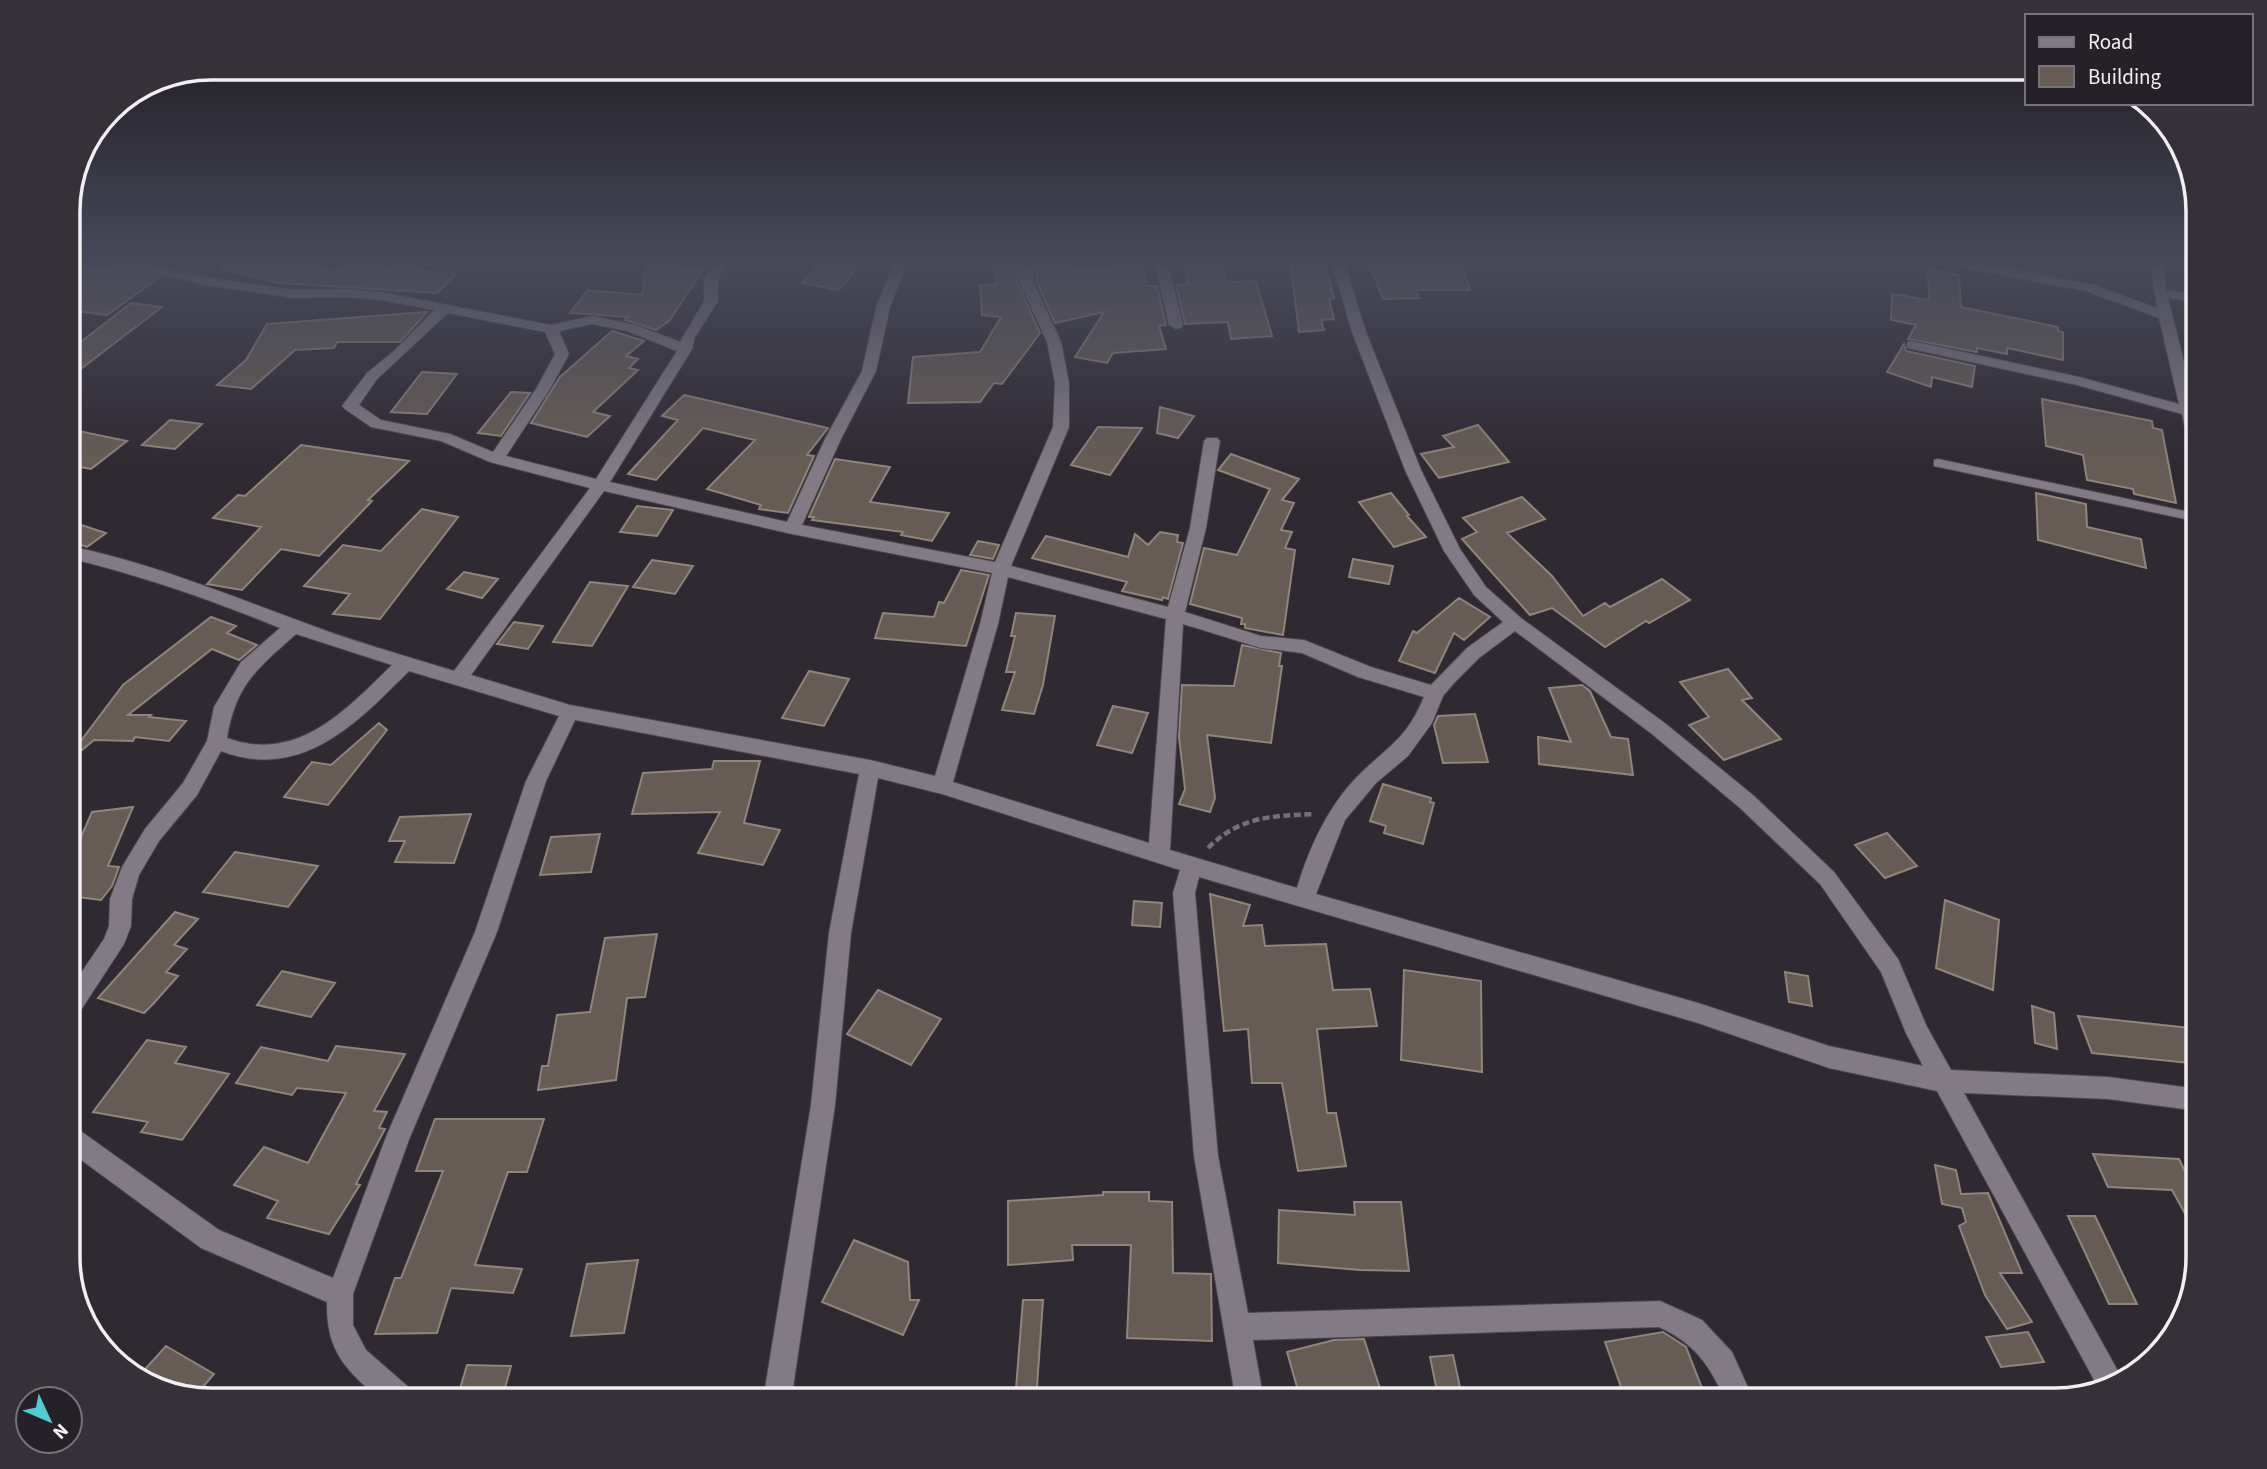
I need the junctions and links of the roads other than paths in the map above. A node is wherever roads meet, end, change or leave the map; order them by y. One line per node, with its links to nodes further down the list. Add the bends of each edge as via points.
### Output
1 (551, 329): 14 (street, via 562,354)
2 (422, 330): 14 (street, via 372,376 350,406 376,424 445,437)
3 (635, 330): 10 (street)
4 (693, 330): 10 (street)
5 (878, 330): 18 (street, via 869,371)
6 (1048, 330): 20 (street, via 1062,383 1061,426)
7 (1358, 330): 22 (street, via 1413,470 1452,551 1480,591)
8 (2170, 330): 11 (street)
9 (1912, 345): 12 (street)
10 (685, 349): 16 (street)
11 (2186, 385)
12 (2186, 401)
13 (1212, 441): 21 (street, via 1198,528)
14 (496, 458): 16 (street)
15 (1938, 463): 17 (lane)
16 (600, 485): 18 (street); 25 (street)
17 (2186, 515)
18 (792, 529): 20 (street)
19 (81, 555): 23 (street, via 204,590)
20 (1001, 569): 21 (street); 30 (street)
21 (1175, 615): 26 (street, via 1261,642 1304,647); 31 (street)
22 (1515, 622): 26 (street, via 1473,653); 35 (street, via 1688,753 1827,878 1890,966)
23 (293, 626): 24 (street); 28 (street, via 248,667 223,707)
24 (406, 663): 25 (street); 28 (street, via 358,710 299,749 257,754)
25 (459, 678): 27 (street)
26 (1435, 693): 33 (street, via 1425,718 1401,751 1369,777 1337,815)
27 (570, 712): 29 (street); 38 (street, via 536,781 486,932 398,1137)
28 (216, 742): 34 (street, via 190,789 152,835 130,873 113,944)
29 (870, 768): 30 (street); 42 (street, via 840,933 823,1105)
30 (942, 786): 31 (street)
31 (1159, 854): 32 (street)
32 (1192, 866): 33 (street); 39 (street, via 1184,893 1206,1156)
33 (1304, 899): 35 (street, via 1698,1013 1829,1057)
34 (81, 991)
35 (1944, 1081): 36 (street, via 2108,1088); 40 (street)
36 (2186, 1098)
37 (81, 1145): 38 (street, via 210,1239)
38 (340, 1294): 41 (street, via 340,1327 356,1360)
39 (1237, 1326): 43 (street); 44 (street, via 1660,1314 1693,1329 1722,1362)
40 (2108, 1378)
41 (388, 1388)
42 (779, 1388)
43 (1248, 1388)
44 (1734, 1388)

